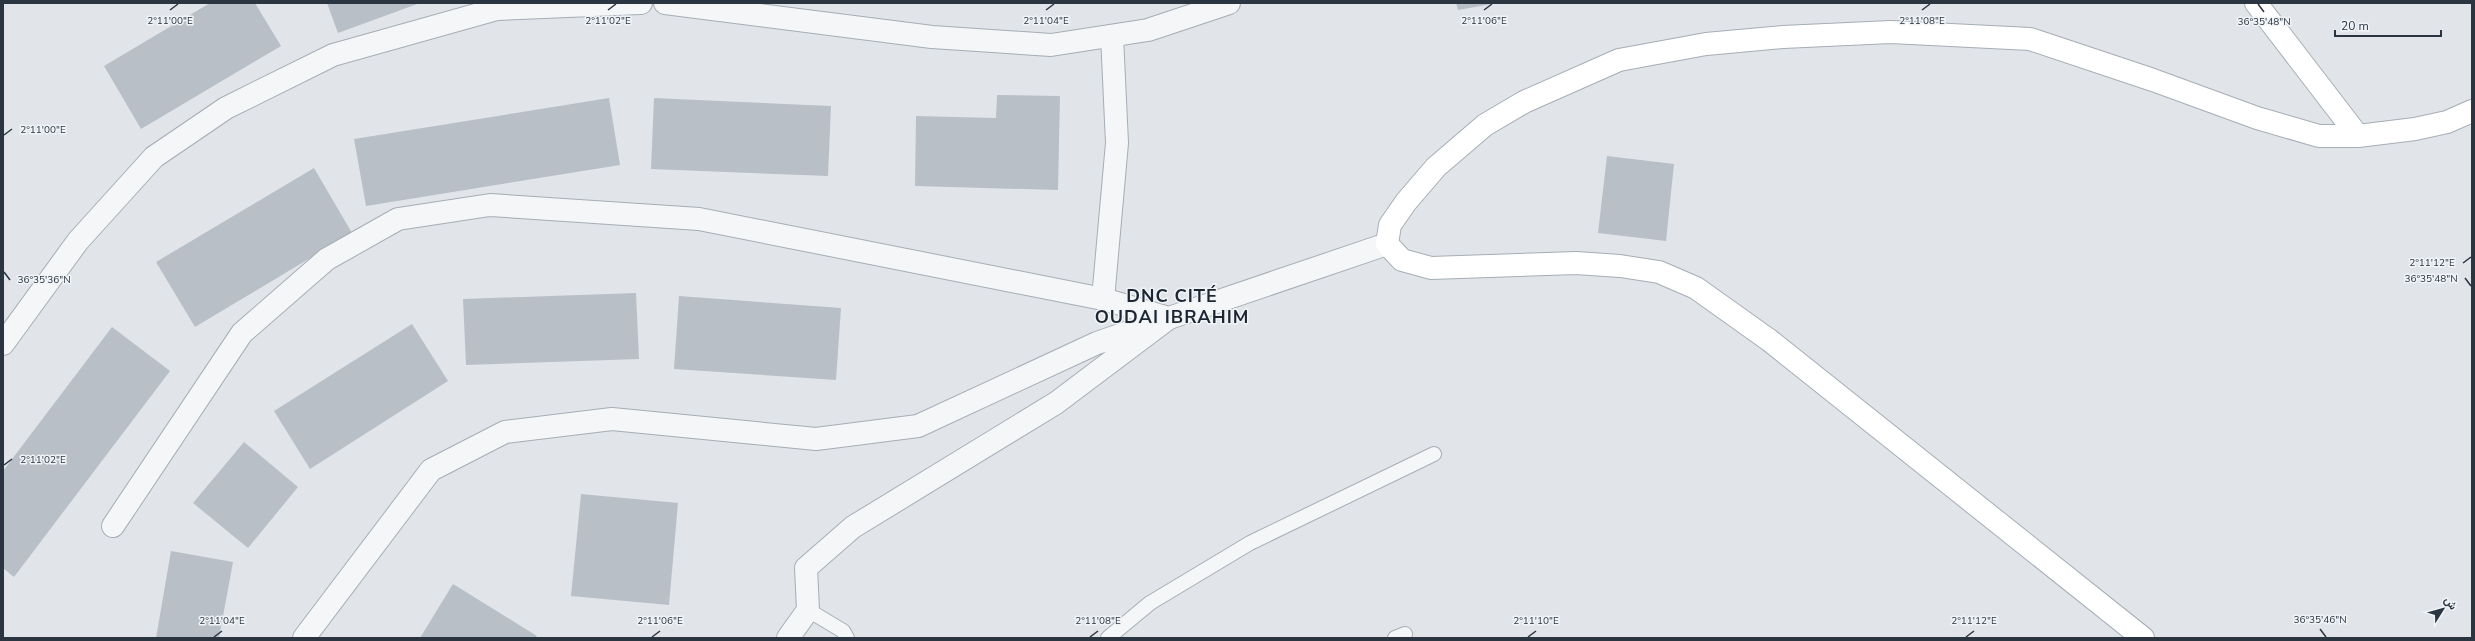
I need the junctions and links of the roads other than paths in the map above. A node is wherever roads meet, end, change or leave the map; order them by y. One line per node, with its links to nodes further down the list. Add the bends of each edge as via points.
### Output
1 (641, 3): 11 (street, via 497,10 334,55 226,108 154,157 78,241)
2 (665, 3): 5 (street, via 940,38 1051,45)
3 (1229, 3): 5 (street, via 1148,30)
4 (2256, 3): 7 (main road)
5 (1112, 36): 9 (street, via 1117,143)
6 (2472, 110): 7 (main road, via 2447,122)
7 (2358, 136): 8 (main road, via 2320,136 2257,118 2030,39 1891,32 1783,36 1706,44 1619,60 1524,102 1485,125 1436,167 1406,202 1390,225)
8 (1387, 244): 10 (street); 19 (main road, via 1402,260 1431,268 1576,263 1620,266 1659,272 1696,288 1769,340)
9 (1103, 300): 10 (street); 13 (street, via 699,219 490,205 398,219 327,259 242,333)
10 (1169, 318): 14 (street, via 1056,402 853,527 806,568); 15 (street, via 1097,342 918,426 816,439 612,419 505,432 430,470)
11 (3, 344)
12 (1434, 454): 18 (lane, via 1250,543 1150,603)
13 (113, 526)
14 (808, 610): 16 (street); 17 (lane, via 843,631)
15 (304, 638)
16 (788, 638)
17 (847, 638)
18 (1108, 638)
19 (2143, 638)

